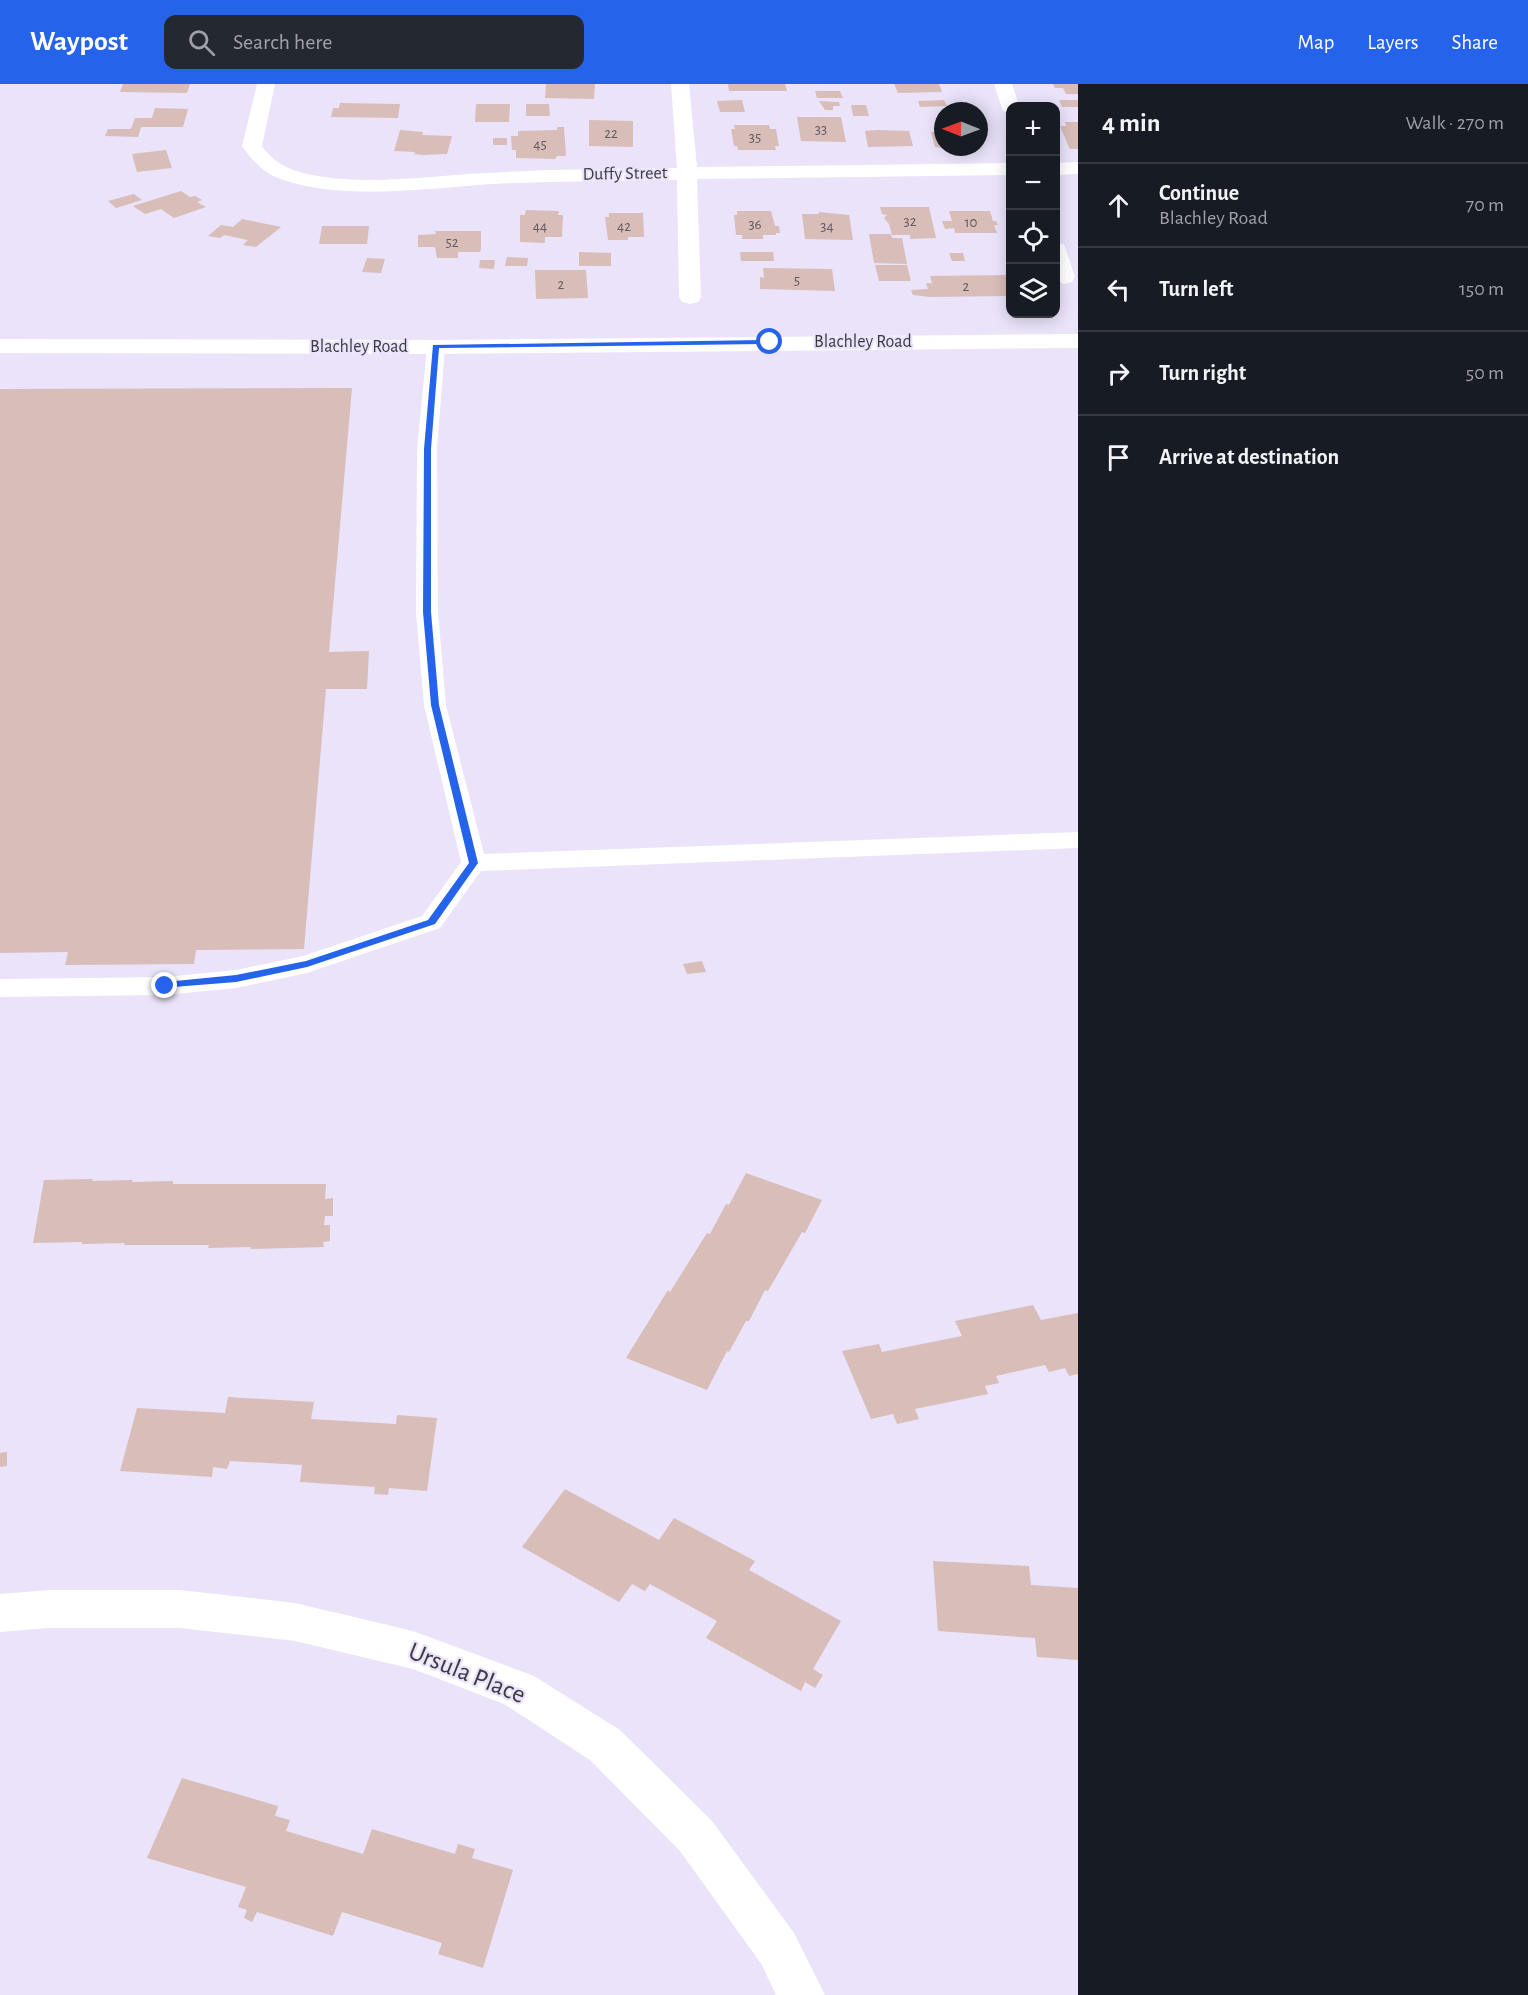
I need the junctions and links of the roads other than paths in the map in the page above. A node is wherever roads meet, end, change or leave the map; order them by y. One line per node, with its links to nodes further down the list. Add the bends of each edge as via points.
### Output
1 (267, 84): 8 (street, Duffy Street, via 252,146 270,168 292,177 377,184)
2 (680, 84): 8 (street)
3 (1003, 84): 4 (street)
4 (1009, 102)
5 (1078, 168): 7 (street)
6 (1006, 169): 8 (street, Duffy Street)
7 (1060, 169)
8 (687, 173): 11 (street)
9 (1060, 263): 10 (street)
10 (1064, 277)
11 (690, 297)
12 (1078, 341): 14 (street, Blachley Road)
13 (0, 346): 14 (street, Blachley Road)
14 (436, 346): 16 (lane, via 428,449 427,612 435,705)
15 (1078, 840): 16 (lane)
16 (474, 863): 17 (lane, via 431,922 307,964 236,979 165,986)
17 (0, 988)
18 (0, 1613): 19 (street, Ursula Place, via 180,1609 295,1622 413,1650 519,1690 605,1745 696,1836 778,1949)
19 (801, 1995)

